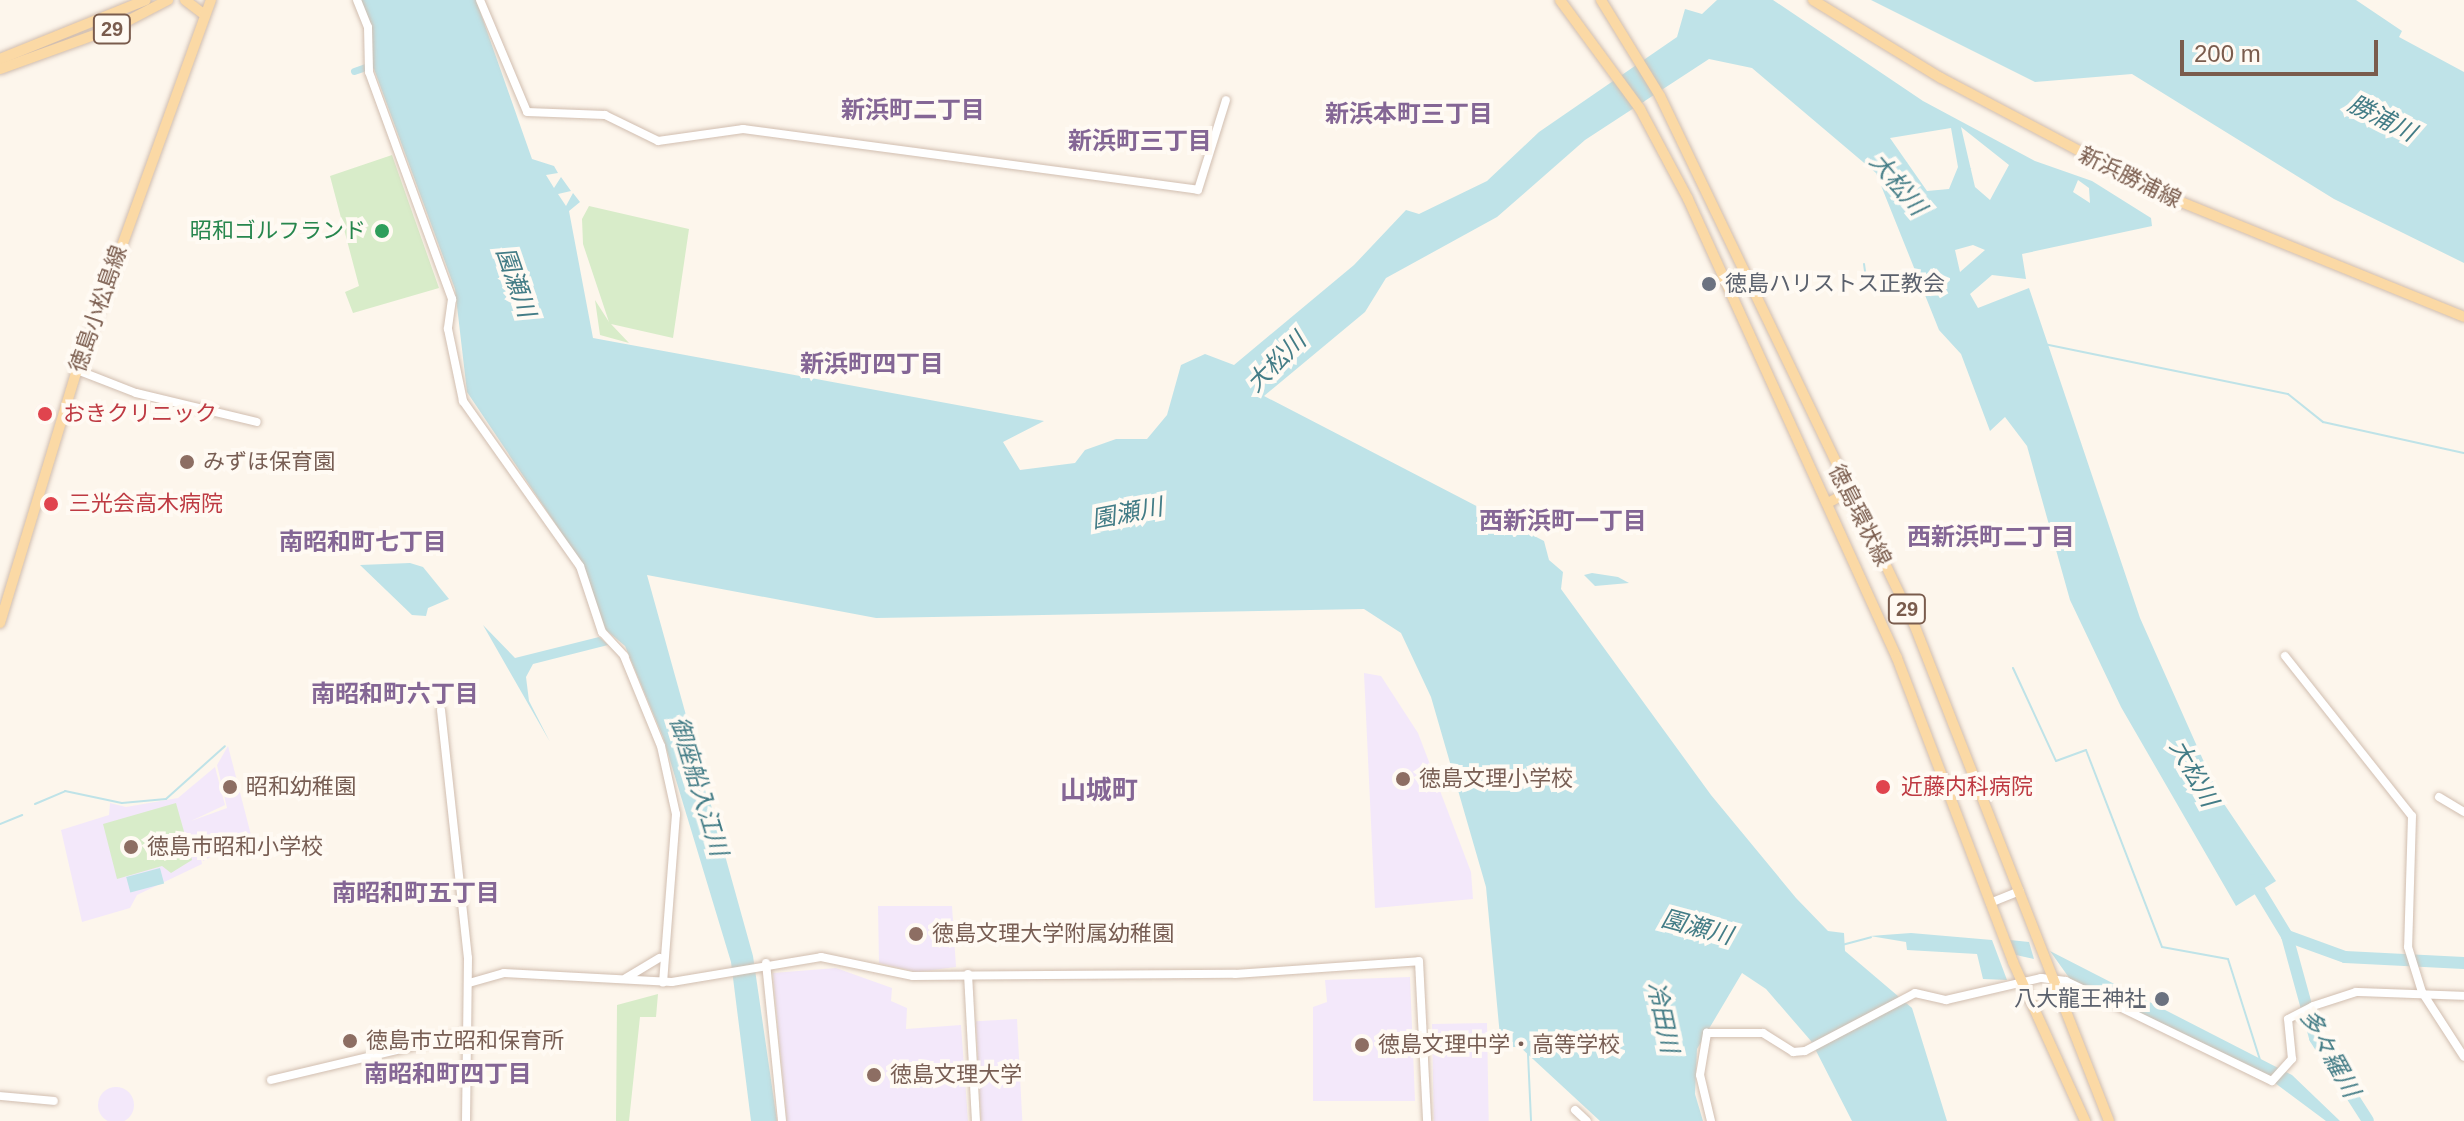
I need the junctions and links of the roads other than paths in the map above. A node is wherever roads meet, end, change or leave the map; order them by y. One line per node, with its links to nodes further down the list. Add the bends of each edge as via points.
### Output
1 (143, 0): 11 (main road, 29, via 118,15)
2 (168, 0): 12 (main road, 29, via 114,28)
3 (185, 0): 10 (main road)
4 (193, 0): 10 (main road)
5 (357, 0): 26 (street, via 368,27 369,72 452,299 448,329 463,401 580,566 603,633 615,644 675,796)
6 (480, 0): 13 (street, via 527,112 605,115 658,141 743,129 1198,190)
7 (1560, 0): 18 (main road, 徳島環状線 / 29, via 1639,108)
8 (1601, 0): 17 (main road, 徳島環状線 / 29, via 1659,95)
9 (1813, 0): 14 (main road, 新浜勝浦線, via 1941,78 2159,193)
10 (206, 7): 15 (main road, 徳島小松島線)
11 (0, 59)
12 (0, 69)
13 (1226, 100)
14 (2464, 317)
15 (77, 370): 16 (street, via 136,393); 19 (main road, 徳島小松島線)
16 (257, 422)
17 (1848, 492): 18 (main road); 24 (main road, 徳島環状線 / 29, via 1914,624)
18 (1828, 503): 25 (main road, 徳島環状線 / 29, via 1919,712)
19 (0, 623)
20 (2285, 656): 34 (street, via 2412,816 2406,926)
21 (441, 710): 33 (street)
22 (2439, 797): 23 (street)
23 (2464, 812)
24 (2020, 891): 25 (street); 30 (main road, 徳島環状線 / 29)
25 (1990, 903): 32 (main road, 徳島環状線 / 29)
26 (659, 958): 29 (street); 31 (street)
27 (762, 964): 28 (street, via 832,957 895,976); 31 (street); 43 (street)
28 (968, 974): 44 (street); 45 (street, via 1235,974 1419,961)
29 (625, 978): 31 (street); 33 (street, via 504,973)
30 (2052, 978): 32 (street); 34 (street, via 2276,1080 2293,1055 2287,1024 2295,1014 2345,993); 49 (main road, 徳島環状線 / 29)
31 (663, 982)
32 (2021, 982): 47 (street, via 1946,1000 1924,992 1905,996 1805,1051 1793,1052 1763,1033 1707,1033 1700,1075); 48 (main road, 徳島環状線 / 29)
33 (469, 983): 36 (street)
34 (2420, 989): 35 (street); 37 (street)
35 (2464, 996)
36 (468, 1033): 38 (street); 42 (street)
37 (2464, 1057)
38 (271, 1080)
39 (0, 1096): 40 (street)
40 (54, 1101)
41 (1575, 1110): 46 (street)
42 (466, 1121)
43 (782, 1121)
44 (976, 1121)
45 (1427, 1121)
46 (1587, 1121)
47 (1711, 1121)
48 (2085, 1121)
49 (2109, 1121)

